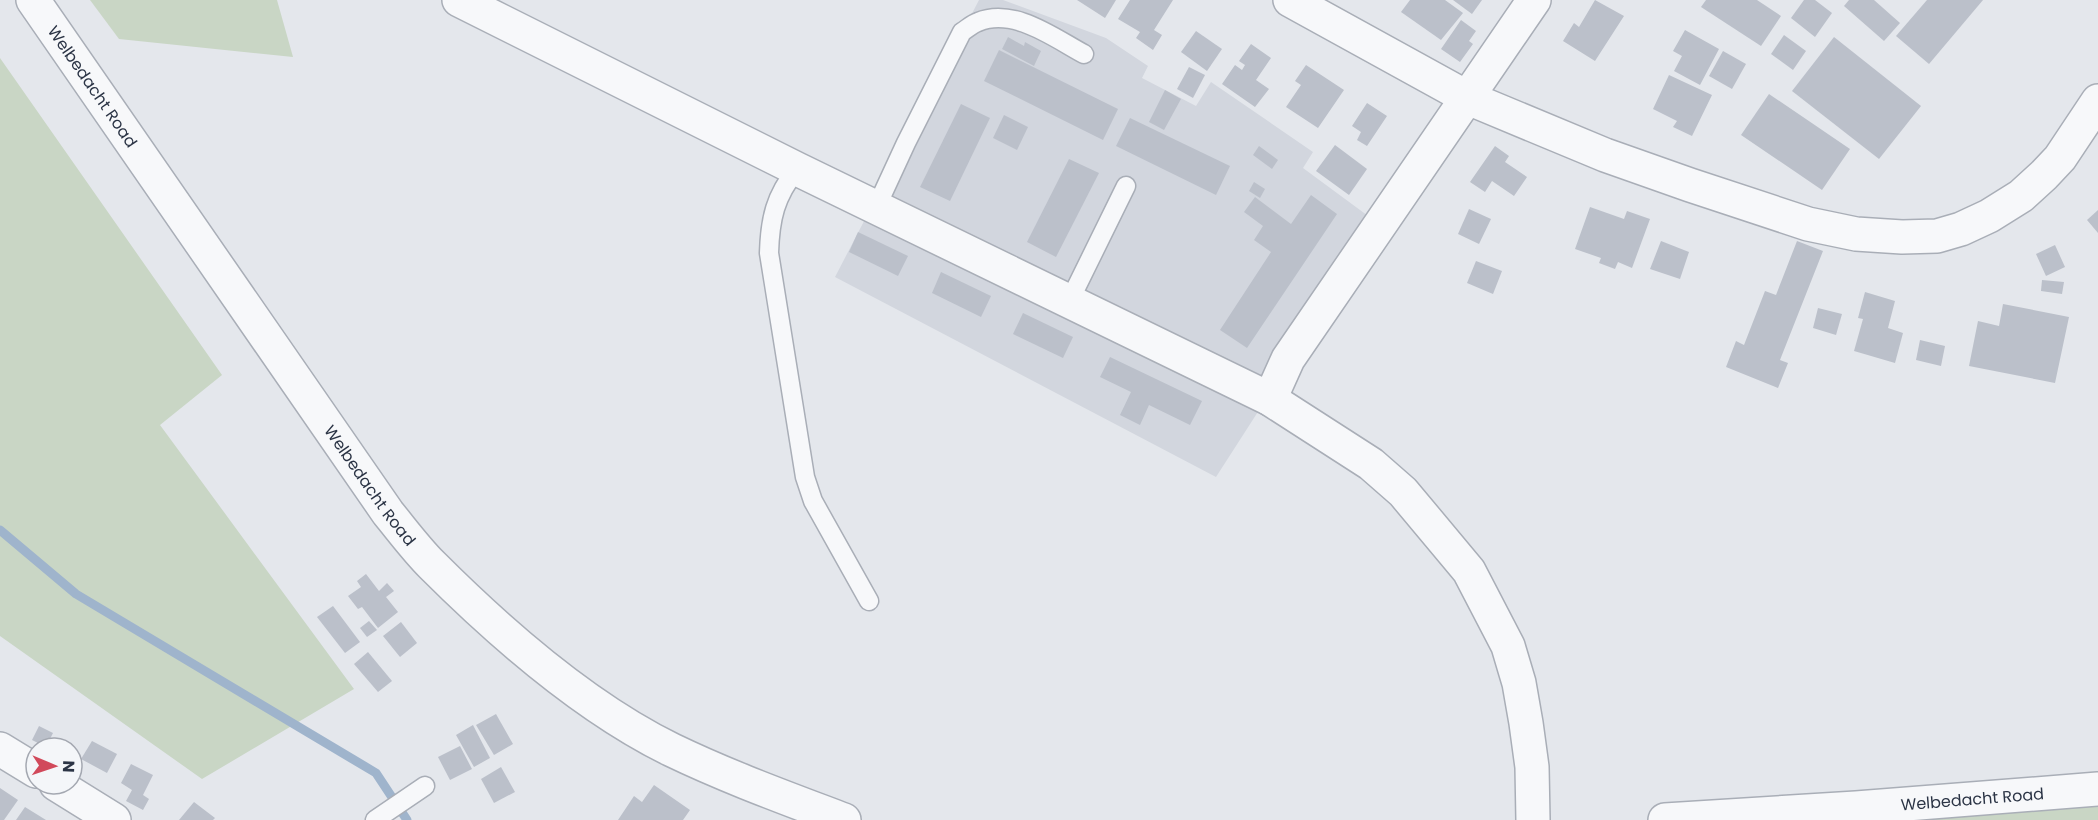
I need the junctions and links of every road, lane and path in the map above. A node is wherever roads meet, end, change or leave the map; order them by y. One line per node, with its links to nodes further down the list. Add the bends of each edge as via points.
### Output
1 (33, 0): 21 (street, Welbedacht Road, via 381,504 431,564 522,647 618,718 671,749)
2 (459, 0): 8 (street)
3 (1534, 0): 6 (street)
4 (1294, 1): 6 (street)
5 (1084, 54): 10 (lane, via 1011,18 977,22 962,32)
6 (1468, 98): 7 (street, via 1605,155 1808,224 1856,234 1902,237 1937,236 1961,229 2021,196 2060,158); 12 (street, via 1288,359)
7 (2098, 101)
8 (797, 169): 10 (street); 13 (lane, via 783,186 770,225 769,253 805,477 813,501)
9 (1126, 186): 11 (lane)
10 (876, 208): 11 (street)
11 (1069, 302): 12 (street)
12 (1270, 399): 22 (street, via 1371,464 1403,492 1469,571 1508,646 1519,683 1532,767)
13 (869, 601)
14 (0, 749): 15 (street)
15 (24, 764)
16 (425, 786): 20 (lane)
17 (2098, 789): 23 (street, Welbedacht Road)
18 (75, 796): 19 (street)
19 (114, 820)
20 (375, 820)
21 (844, 820)
22 (1533, 820)
23 (1665, 820)

